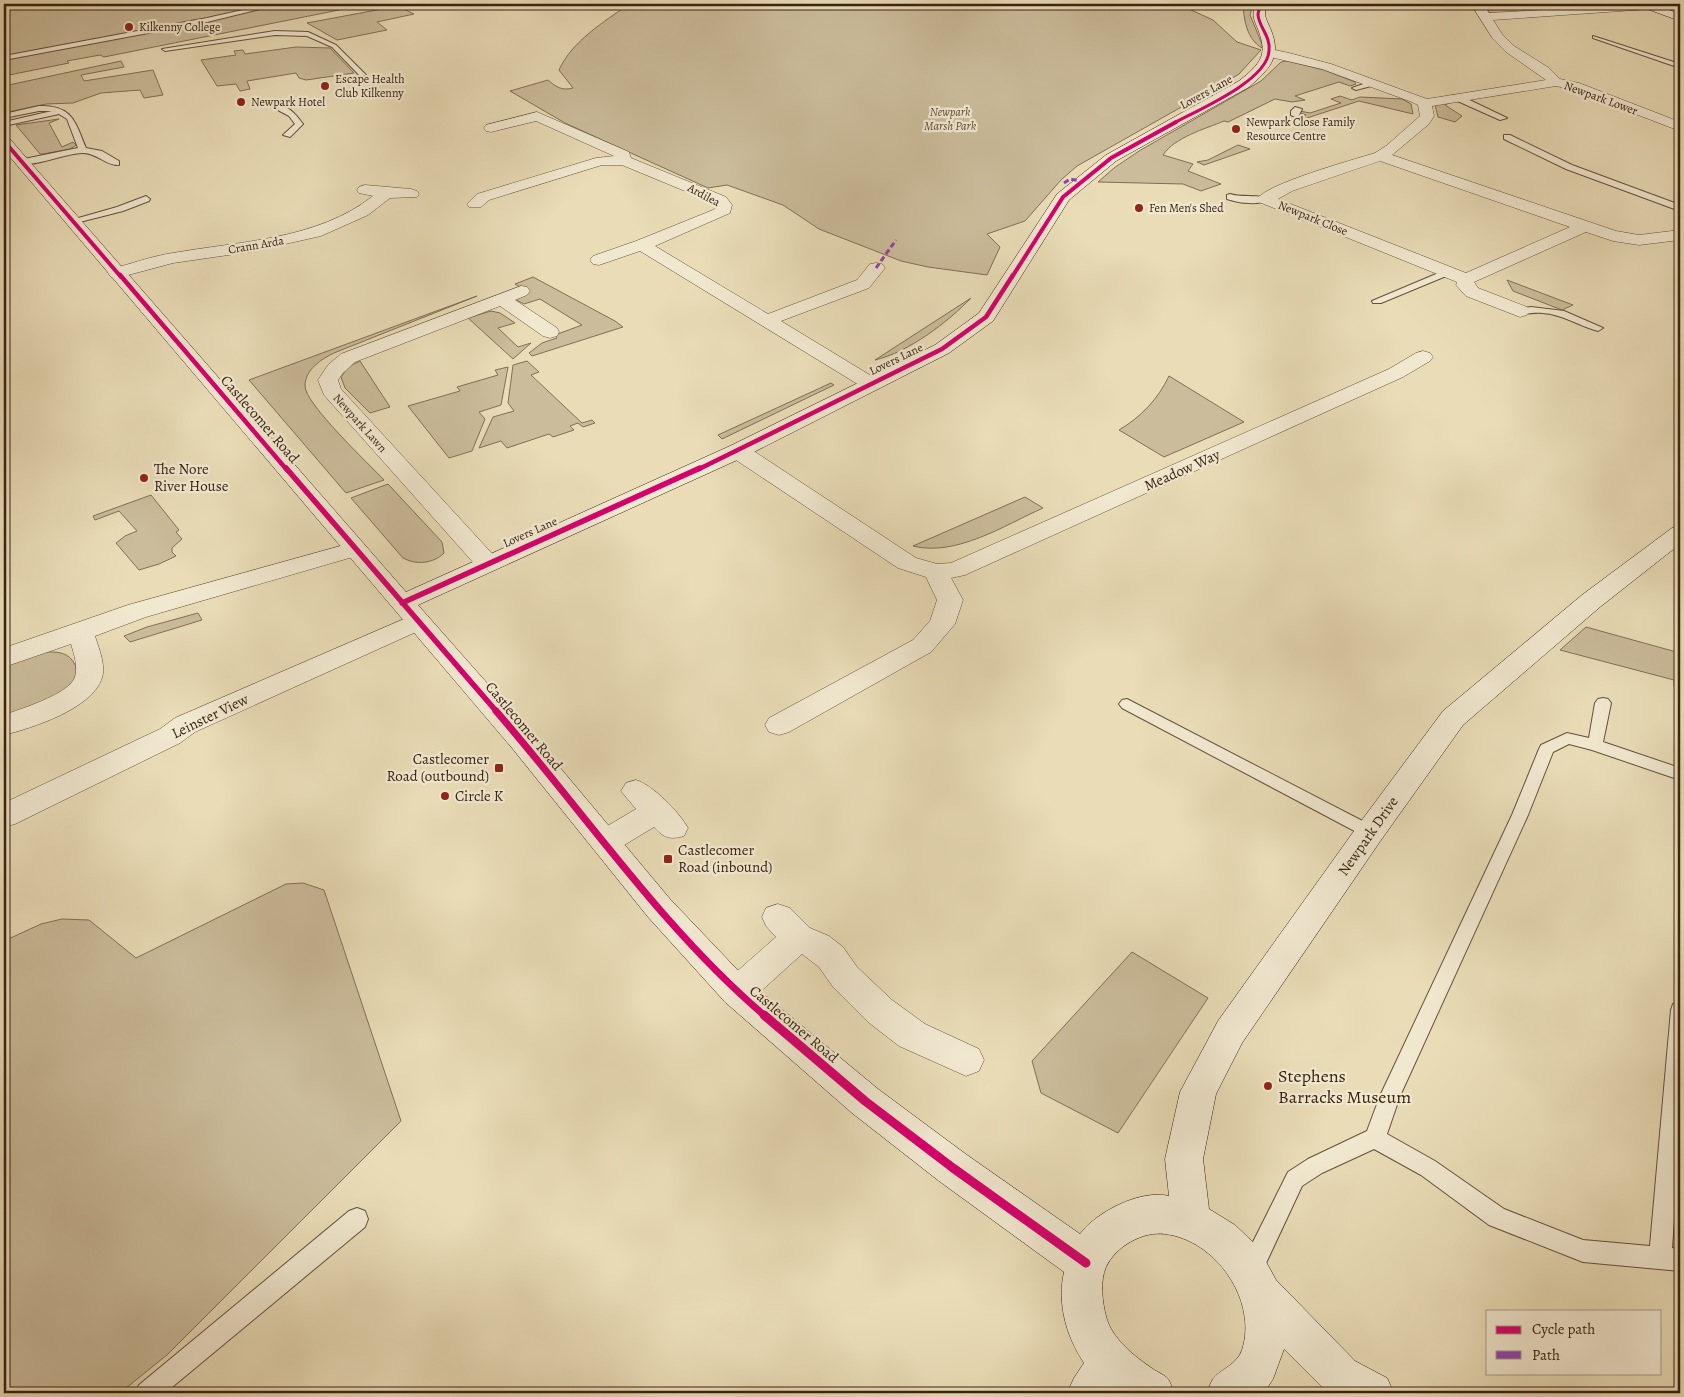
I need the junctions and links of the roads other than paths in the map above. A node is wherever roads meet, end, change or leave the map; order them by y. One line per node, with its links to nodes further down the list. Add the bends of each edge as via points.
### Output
1 (277, 4): 10 (lane)
2 (1261, 4): 9 (street, via 1258,15 1271,44)
3 (1477, 4): 5 (street, Newpark Lower)
4 (1646, 5): 5 (street); 6 (street)
5 (1487, 17): 13 (street, Newpark Lower, via 1497,36 1510,49)
6 (1680, 18)
7 (1595, 36): 11 (lane)
8 (166, 49): 12 (lane, via 275,33 308,34 334,46)
9 (1270, 53): 14 (street); 59 (street, Lovers Lane, via 1260,71 1244,84 1111,158 1081,181 1051,213 986,317 942,349)
10 (4, 58)
11 (1680, 66)
12 (362, 75)
13 (1556, 82): 16 (street); 23 (street, Newpark Lower)
14 (1372, 83): 15 (lane); 17 (street)
15 (1356, 88)
16 (1457, 100): 17 (street); 21 (lane)
17 (1424, 103): 29 (street, Newpark Close, via 1427,116 1424,120)
18 (279, 107): 25 (lane, via 292,114 299,124)
19 (59, 111): 20 (lane, via 42,108); 22 (lane); 28 (lane, via 70,118)
20 (4, 116)
21 (1503, 118)
22 (4, 124)
23 (1680, 127)
24 (491, 128): 30 (street, Ardilea, via 537,116 624,155)
25 (287, 135)
26 (1507, 137): 41 (lane, via 1569,167)
27 (4, 141): 31 (street, Castlecomer Road)
28 (83, 150): 31 (lane); 32 (lane, via 99,153)
29 (1380, 156): 38 (street, Newpark Close, via 1286,188); 43 (street)
30 (624, 160): 40 (street, Ardilea, via 601,161 483,197); 45 (street, Ardilea, via 720,200 724,205 719,214)
31 (22, 162): 42 (street, Castlecomer Road)
32 (116, 163)
33 (365, 190): 34 (street)
34 (386, 193): 35 (street); 49 (street, Crann Arda, via 362,212 315,232 249,247 172,258)
35 (411, 194)
36 (1230, 197): 38 (lane, via 1237,200)
37 (146, 199): 42 (lane, via 120,208)
38 (1265, 199): 48 (street, Newpark Close)
39 (106, 204): 42 (lane)
40 (475, 204)
41 (1680, 208)
42 (69, 217): 49 (street, Castlecomer Road)
43 (1584, 227): 44 (street, via 1639,240); 50 (street)
44 (1680, 235)
45 (642, 245): 46 (street, Ardilea); 55 (street)
46 (599, 260)
47 (876, 268): 55 (street, via 863,284)
48 (1448, 272): 50 (street, Newpark Close); 53 (lane)
49 (117, 273): 62 (street, Castlecomer Road)
50 (1466, 279): 54 (street, Newpark Close, via 1465,285 1472,292)
51 (521, 291): 52 (street, Newpark Lawn)
52 (501, 298): 57 (street); 63 (street, Newpark Lawn, via 348,358 328,380 331,391)
53 (1377, 301)
54 (1520, 312): 56 (lane, Newpark Close, via 1534,309 1557,311)
55 (768, 320): 59 (street)
56 (1598, 328)
57 (550, 332)
58 (1424, 357): 64 (street, Meadow Way, via 1396,373 978,562 956,570)
59 (871, 384): 60 (street, Lovers Lane)
60 (738, 451): 63 (street, Lovers Lane); 64 (street, Meadow Way, via 907,563)
61 (1680, 534): 76 (street, Newpark Drive, via 1591,601 1453,718)
62 (355, 549): 65 (street, Castlecomer Road); 66 (street, via 138,611)
63 (488, 564): 65 (street, Lovers Lane)
64 (936, 572): 71 (street, via 950,600 942,624 922,646)
65 (410, 612): 75 (street, Leinster View, via 185,725 170,736); 77 (street, Castlecomer Road)
66 (87, 630): 67 (street); 70 (street, via 88,679 80,692)
67 (4, 658)
68 (1603, 703): 72 (lane)
69 (1127, 704): 76 (lane)
70 (4, 725)
71 (779, 725)
72 (1595, 745): 73 (lane); 81 (lane, via 1566,738 1547,749)
73 (1680, 774)
74 (636, 790): 77 (street, via 665,820)
75 (4, 816)
76 (1370, 832): 83 (street, Newpark Drive, via 1230,1032 1198,1092 1184,1159)
77 (605, 842): 78 (street, Castlecomer Road, via 659,908)
78 (737, 992): 80 (street, via 788,928 831,957 845,977 912,1036); 85 (street, Castlecomer Road, via 865,1101)
79 (1680, 1010): 84 (lane)
80 (966, 1060)
81 (1374, 1138): 84 (lane, via 1428,1168 1497,1217 1583,1251); 86 (lane, via 1295,1179)
82 (357, 1219): 88 (lane)
83 (1191, 1221): 85 (street, via 1165,1215 1139,1216 1116,1225 1098,1241); 86 (street, via 1228,1244)
84 (1670, 1258)
85 (1086, 1263): 87 (street, via 1082,1295 1087,1324 1096,1344)
86 (1256, 1282): 90 (street, via 1267,1318 1263,1349 1258,1364 1244,1382); 91 (street, via 1340,1376)
87 (1100, 1378): 89 (street, via 1130,1381)
88 (147, 1393)
89 (1152, 1393)
90 (1229, 1393)
91 (1372, 1393)

